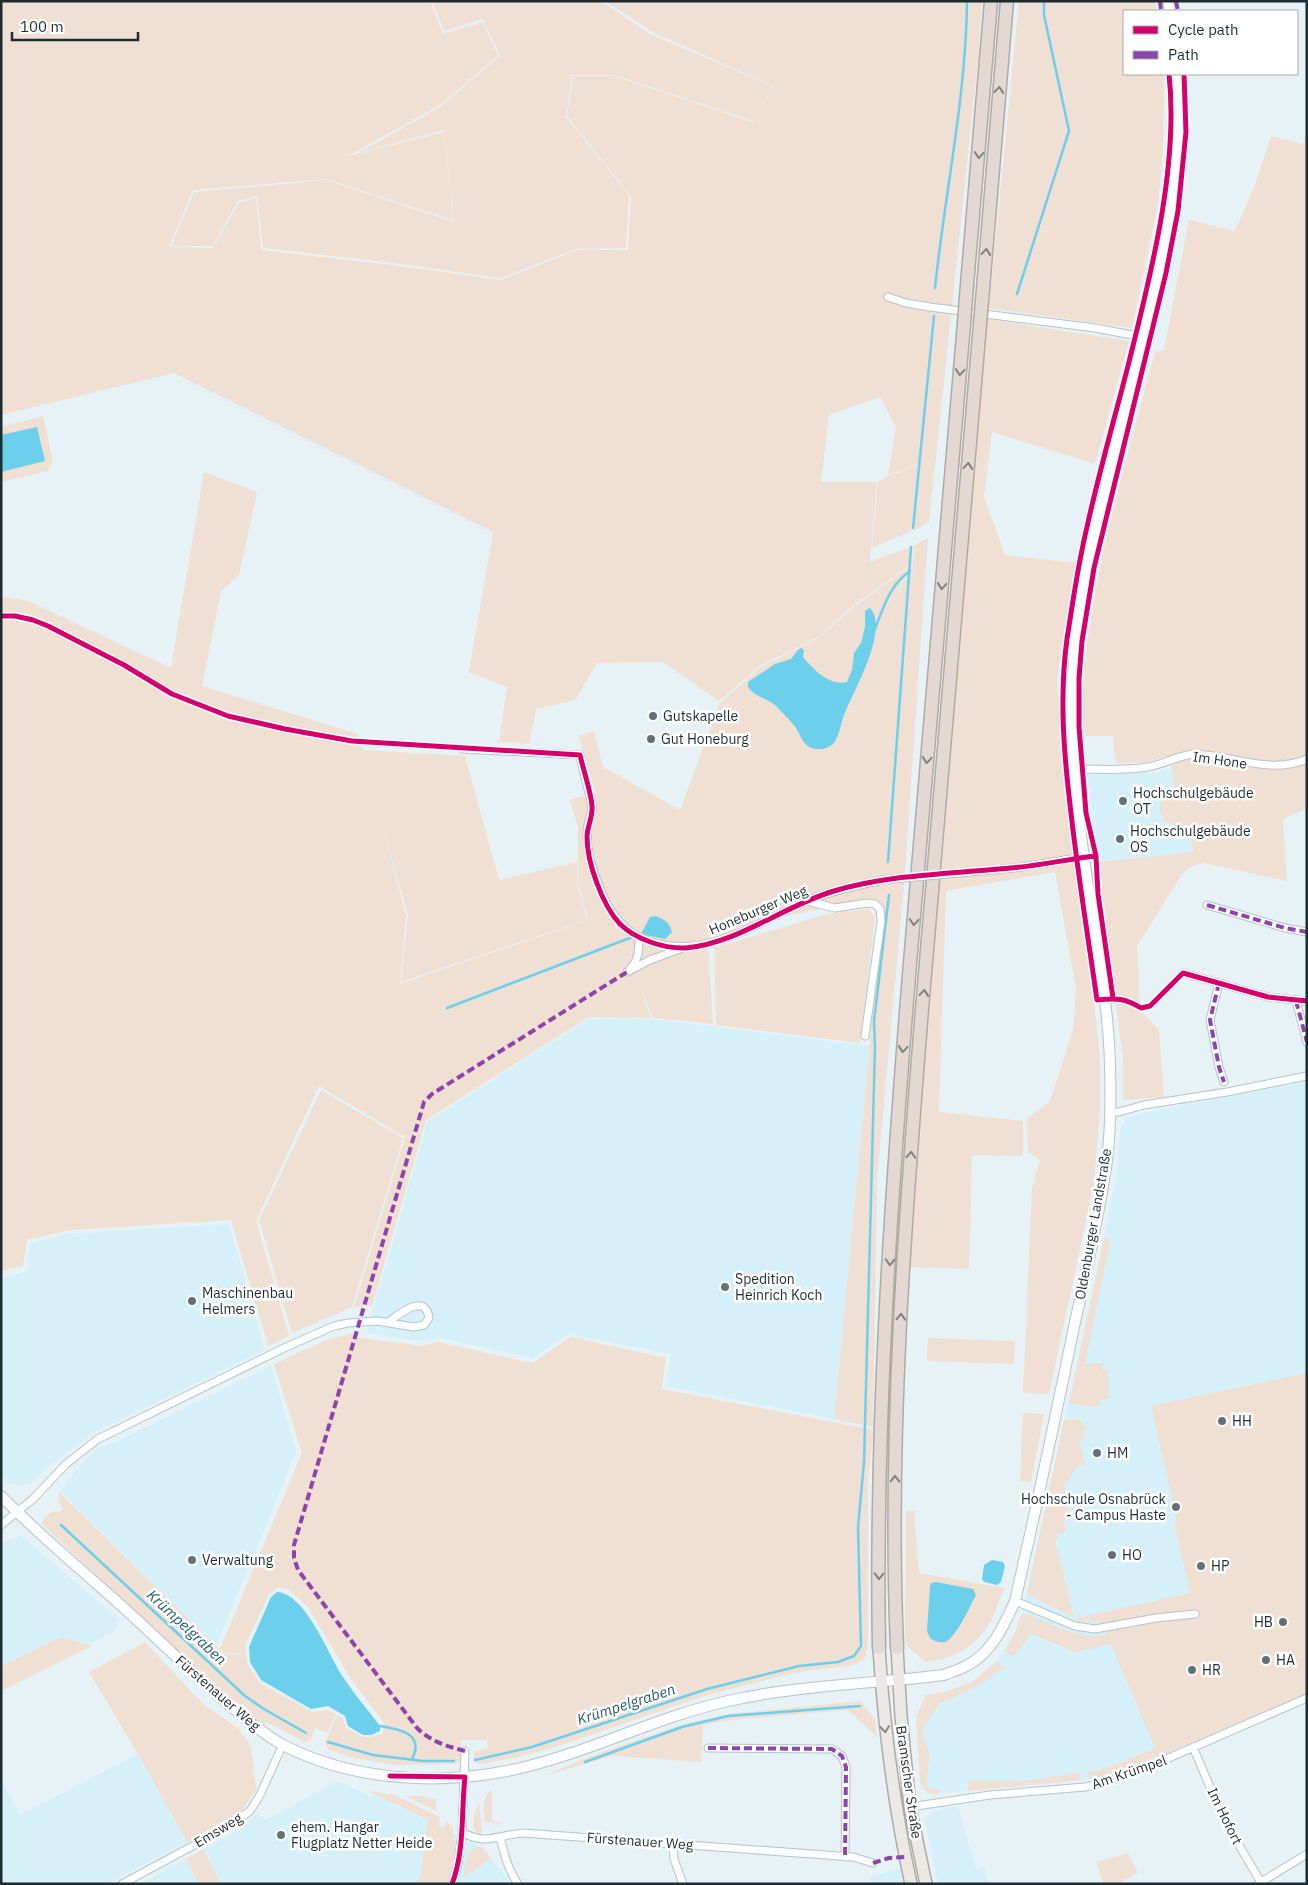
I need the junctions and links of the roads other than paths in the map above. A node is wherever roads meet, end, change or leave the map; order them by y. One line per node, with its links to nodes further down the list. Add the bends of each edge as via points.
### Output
1 (991, 1): 30 (highway, one-way to 30, bridge, via 895,1153 883,1389)
2 (1007, 1): 31 (highway, one-way to 2, bridge, via 894,1576 897,1379 911,1152)
3 (1176, 75): 5 (street, Oldenburger Landstraße, via 1179,105 1176,166)
4 (888, 297): 5 (street, via 930,307)
5 (1143, 337): 8 (street, Oldenburger Landstraße, via 1083,585 1072,678)
6 (462, 749): 13 (street, Honeburger Weg, via 580,755 592,807 587,840 592,865 608,907 620,923)
7 (1307, 760): 8 (street, Im Hone, via 1262,765 1193,754 1146,767)
8 (1074, 769): 9 (street, Oldenburger Landstraße)
9 (1084, 858): 10 (street, Honeburger Weg, bridge, via 882,880); 23 (street, Oldenburger Landstraße, via 1105,999)
10 (806, 901): 14 (street, Honeburger Weg, via 736,934 708,944); 19 (street, Honeburger Weg, via 835,908 867,903 880,909)
11 (1207, 905): 12 (street)
12 (1307, 932)
13 (637, 936): 14 (street, Honeburger Weg); 14 (street, Honeburger Weg, via 639,953 627,972)
14 (683, 948)
15 (1183, 973): 16 (street)
16 (1219, 983): 17 (street); 22 (street, via 1210,1020)
17 (1296, 1001): 18 (street); 20 (street)
18 (1307, 1001)
19 (865, 1036)
20 (1307, 1042)
21 (1307, 1076): 23 (street)
22 (1224, 1082)
23 (1110, 1112): 28 (street, Oldenburger Landstraße, via 1106,1170 1096,1223)
24 (388, 1322): 24 (street, via 417,1305 428,1311 424,1325 414,1327); 26 (street, via 361,1321 334,1326 98,1440 66,1464)
25 (1, 1496): 26 (street, Fürstenauer Weg)
26 (17, 1512): 27 (street); 35 (street, Fürstenauer Weg, via 210,1689)
27 (1, 1525)
28 (1015, 1601): 29 (street, via 1075,1626 1095,1630); 32 (street, Oldenburger Landstraße, via 1004,1627 990,1646 968,1666 944,1675)
29 (1195, 1614)
30 (879, 1648): 33 (main road, Bramscher Straße)
31 (897, 1648): 32 (main road, Bramscher Straße)
32 (899, 1680): 33 (street, Oldenburger Landstraße); 40 (main road, Bramscher Straße)
33 (881, 1681): 39 (street, Fürstenauer Weg, via 788,1690 726,1702 522,1768); 52 (main road, Bramscher Straße, one-way to 52, via 897,1810)
34 (1307, 1698): 36 (street, Am Krümpel)
35 (283, 1744): 39 (street, Fürstenauer Weg, via 325,1762 390,1776); 48 (street, Emsweg, via 250,1811 224,1829)
36 (1193, 1746): 40 (street, Am Krümpel, via 1133,1773 1093,1786); 47 (street, Im Hofort, via 1224,1820)
37 (708, 1748): 45 (street, via 832,1749 842,1756 846,1767)
38 (465, 1752): 39 (street)
39 (464, 1777): 41 (street)
40 (910, 1807): 53 (main road, Bramscher Straße)
41 (462, 1832): 42 (street, Fürstenauer Weg, via 474,1839); 49 (street)
42 (500, 1837): 43 (street, Fürstenauer Weg, via 523,1834); 50 (street, via 508,1866)
43 (673, 1843): 45 (street, Fürstenauer Weg); 51 (street, via 674,1859)
44 (1307, 1854): 47 (street)
45 (845, 1857): 46 (street, Fürstenauer Weg)
46 (873, 1864)
47 (1260, 1883)
48 (122, 1884)
49 (452, 1884)
50 (518, 1884)
51 (683, 1884)
52 (911, 1884)
53 (926, 1884)

